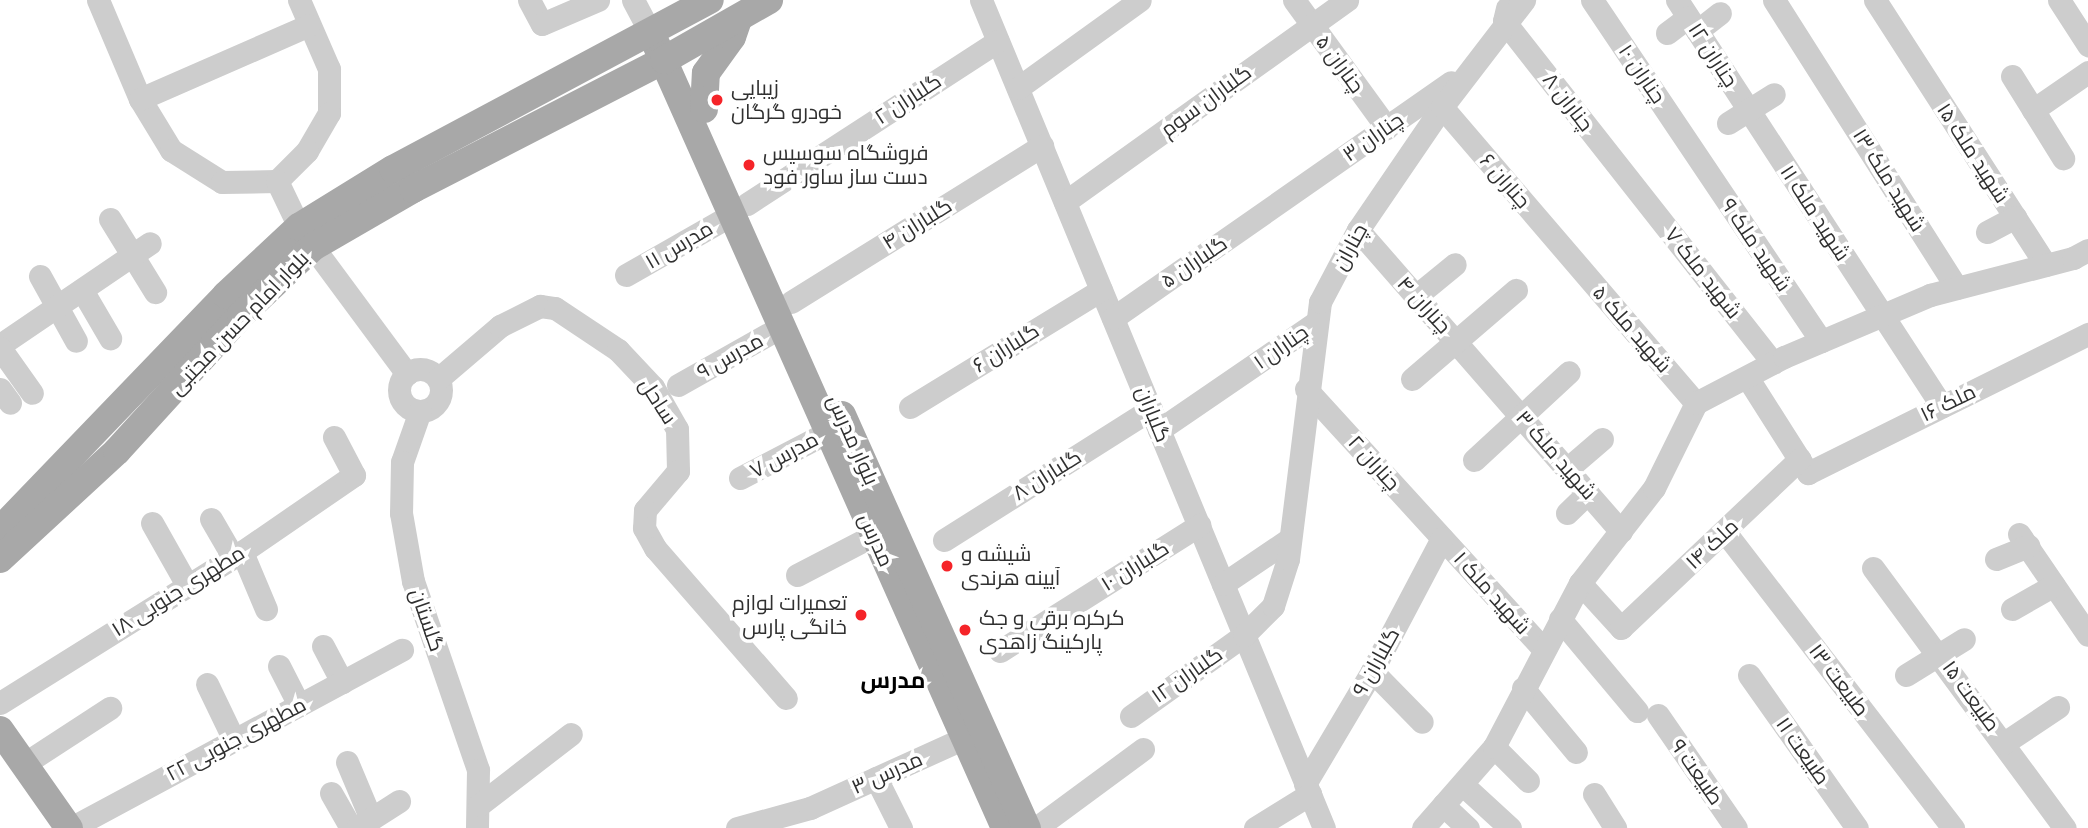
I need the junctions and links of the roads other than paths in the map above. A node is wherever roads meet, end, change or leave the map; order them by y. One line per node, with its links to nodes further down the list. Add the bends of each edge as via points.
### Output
1 (98, 0): 33 (street)
2 (299, 0): 21 (street)
3 (529, 0): 4 (street, via 542,24)
4 (598, 0)
5 (634, 0): 24 (street)
6 (710, 0): 24 (main road, بلوار امام حسن مجتبی)
7 (769, 0): 20 (main road, بلوار امام حسن مجتبی)
8 (981, 0): 25 (street, گلباران)
9 (1140, 0): 31 (street)
10 (1294, 0): 22 (street, ۵ چناران)
11 (1347, 0): 22 (street, گلباران سوم)
12 (1524, 0): 17 (street, چناران)
13 (1592, 0): 42 (street, چناران ۱۰)
14 (1774, 0): 61 (street, شهید ملک ۱۳)
15 (1875, 0): 49 (street, شهید ملک ۱۵)
16 (2059, 0): 26 (street)
17 (1506, 10): 28 (street, چناران); 45 (street, چناران ۸)
18 (1720, 13): 19 (street)
19 (1687, 16): 23 (street); 37 (street, چناران ۱۲)
20 (740, 17): 27 (main road, بلوار امام حسن مجتبی); 35 (main road, via 733,37 718,51 706,73)
21 (309, 25): 33 (street); 44 (street, via 330,69 329,113 307,151)
22 (1312, 25): 40 (street, ۵ چناران); 46 (street, گلباران سوم)
23 (1667, 33)
24 (651, 34): 27 (main road); 39 (main road, بلوار امام حسن مجتبی)
25 (998, 41): 31 (street, گلباران); 48 (street, گلباران ۲)
26 (2088, 45)
27 (664, 60): 35 (main road, بلوار مدرس); 39 (main road, بلوار امام حسن مجتبی); 48 (main road)
28 (1471, 68): 34 (street, چناران); 40 (street, چناران ۳)
29 (2088, 72): 36 (street)
30 (2012, 76): 36 (street)
31 (1018, 88): 41 (street, گلباران)
32 (1774, 94): 37 (street)
33 (140, 99): 44 (street, via 171,150 187,164 222,182)
34 (1442, 107): 51 (street, چناران); 56 (street, چناران ۶)
35 (704, 109): 48 (main road, بلوار مدرس)
36 (2033, 110): 43 (street)
37 (1749, 111): 38 (street); 69 (street, شهید ملک ۱۱)
38 (1728, 123)
39 (507, 125): 53 (main road, بلوار امام حسن مجتبی, via 393,169)
40 (1387, 128): 47 (street, چناران ۳)
41 (1042, 146): 46 (street, گلباران); 68 (street, گلباران ۴)
42 (1692, 148): 76 (street, شهید ملک ۹)
43 (2063, 158)
44 (277, 181): 53 (street)
45 (1632, 184): 78 (street, شهید ملک ۷)
46 (1065, 202): 63 (street, گلباران)
47 (1276, 206): 70 (street, گلباران ۵)
48 (739, 209): 59 (street, مدرس ۱۱); 68 (main road, بلوار مدرس)
49 (2015, 217): 52 (street); 58 (street, شهید ملک ۱۵)
50 (110, 219): 54 (street)
51 (1359, 230): 66 (street, ۴ چناران); 71 (street, چناران, via 1320,302)
52 (1987, 232)
53 (306, 237): 80 (street); 106 (main road, بلوار امام حسن مجتبی, via 226,295); 114 (main road, بلوار امام حسن مجتبی, via 117,451)
54 (141, 250): 62 (street); 65 (street)
55 (2088, 250): 58 (street)
56 (1569, 254): 88 (street, شهید ملک ۵)
57 (1455, 264): 66 (street)
58 (2046, 265): 61 (street)
59 (626, 275)
60 (40, 276): 67 (street)
61 (1957, 288): 69 (street)
62 (82, 290): 67 (street); 73 (street)
63 (1101, 290): 70 (street, گلباران); 90 (street, گلباران ۶)
64 (1516, 290): 74 (street)
65 (155, 292)
66 (1416, 296): 74 (street, ۴ چناران)
67 (56, 307): 75 (street); 77 (street)
68 (786, 315): 85 (street, مدرس ۹); 94 (main road, مدرس); 133 (main road, بلوار مدرس)
69 (1882, 316): 76 (street); 89 (street, شهید ملک ۱۱)
70 (1113, 318): 93 (street, گلباران)
71 (1317, 322): 86 (street, چناران); 93 (street, چناران ۱, via 1244,373)
72 (2088, 334): 89 (street, ملک ۱۶)
73 (110, 338)
74 (1456, 340): 82 (street); 84 (street, ۴ چناران)
75 (76, 341)
76 (1821, 341): 78 (street)
77 (0, 346): 87 (street)
78 (1773, 363): 81 (street)
79 (1569, 372): 92 (street)
80 (407, 374): 83 (street, via 425,370); 91 (street, via 400,396 408,408)
81 (1746, 377): 88 (street); 98 (street)
82 (1412, 379)
83 (438, 380): 91 (street, via 439,398); 141 (street, ساحل, via 500,326 540,306 555,308 618,350 653,387 677,429 678,471 645,510 644,527 655,548)
84 (1490, 380): 92 (street, ۳ شهید ملک)
85 (678, 385)
86 (1306, 389): 110 (street, ۲ چناران); 112 (street, چناران)
87 (33, 393)
88 (1696, 402): 107 (street, via 1654,488)
89 (1942, 406): 98 (street, ملک ۱۶)
90 (910, 407)
91 (420, 411): 166 (street, گلستان, via 402,462 401,513 413,581 478,770)
92 (1522, 416): 97 (street); 99 (street, ۳ شهید ملک)
93 (1155, 419): 105 (street, گلباران); 111 (street, گلباران ۸)
94 (828, 432): 100 (street, مدرس ۷); 109 (main road, مدرس)
95 (334, 437): 113 (street, ۱۸ مطهری جنوبی, via 354,475)
96 (1602, 439): 99 (street)
97 (1474, 460)
98 (1804, 466): 108 (street, ملک ۱۴)
99 (1567, 469): 101 (street, ۳ شهید ملک)
100 (740, 478)
101 (1588, 493): 102 (street); 107 (street, ۳ شهید ملک)
102 (1567, 513)
103 (211, 519): 113 (street)
104 (152, 523): 118 (street)
105 (1199, 525): 120 (street, گلباران); 131 (street, گلباران ۱۰)
106 (0, 530)
107 (1621, 531): 119 (street)
108 (1725, 532): 119 (street, ملک ۱۴, via 1621,628); 183 (street, طبیعت ۱۳)
109 (874, 535): 117 (street); 133 (main road, مدرس)
110 (1442, 538): 129 (street, ۱ شهید ملک); 135 (street, ۹ گلباران)
111 (944, 540)
112 (1288, 540): 120 (street); 125 (street, گلباران ۱۲, via 1285,571 1273,606)
113 (237, 554): 118 (street, ۱۸ مطهری جنوبی); 123 (street)
114 (0, 559)
115 (1996, 559): 121 (street, via 2024,540)
116 (1873, 568): 132 (street, طبیعت ۱۵)
117 (797, 575)
118 (186, 583): 142 (street, ۱۸ مطهری جنوبی)
119 (1580, 583): 124 (street)
120 (1223, 584): 125 (street, گلباران)
121 (2054, 585): 122 (street); 126 (street)
122 (2012, 608)
123 (266, 609)
124 (1560, 619): 129 (street); 181 (street, طبیعت ۹, via 1647,713)
125 (1244, 635): 146 (street, گلباران ۱۲); 161 (street, گلباران)
126 (2088, 635)
127 (1964, 639): 132 (street)
128 (323, 646): 138 (street)
129 (1543, 649): 140 (street)
130 (402, 650): 138 (street, مطهری جنوبی ۲۲)
131 (1000, 651)
132 (1942, 656): 137 (street); 152 (street, طبیعت ۱۵)
133 (941, 660): 150 (main road, مدرس); 173 (main road, بلوار مدرس)
134 (279, 666): 143 (street)
135 (1372, 671): 147 (street); 161 (street, ۹ گلباران)
136 (1749, 675): 182 (street, طبیعت ۱۱)
137 (1906, 676)
138 (342, 682): 143 (street, مطهری جنوبی ۲۲)
139 (207, 684): 151 (street)
140 (1523, 688): 153 (street); 155 (street)
141 (786, 698)
142 (0, 704)
143 (299, 705): 151 (street, مطهری جنوبی ۲۲)
144 (110, 708): 157 (street)
145 (2058, 708): 152 (street)
146 (1130, 716)
147 (1422, 722)
148 (0, 730): 157 (main road)
149 (571, 734): 166 (street)
150 (964, 738): 158 (street, مدرس ۳); 172 (main road, مدرس)
151 (234, 740): 169 (street, مطهری جنوبی ۲۲)
152 (2004, 743): 184 (street, طبیعت ۱۵)
153 (1494, 747): 159 (street); 160 (street)
154 (1143, 750): 174 (street)
155 (1576, 752)
156 (347, 762): 168 (street)
157 (24, 764): 169 (main road)
158 (876, 778): 167 (street, مدرس ۳); 171 (street)
159 (1528, 781)
160 (1462, 784): 165 (street); 179 (street)
161 (1307, 789): 175 (street); 176 (street, گلباران)
162 (331, 793): 168 (street)
163 (1594, 794): 180 (street)
164 (399, 801): 168 (street)
165 (1443, 805): 177 (street); 178 (street)
166 (478, 817)
167 (812, 818): 170 (street, مدرس ۳)
168 (360, 825)
169 (70, 828)
170 (737, 828)
171 (901, 828)
172 (1004, 828)
173 (1027, 828)
174 (1037, 828)
175 (1255, 828)
176 (1324, 828)
177 (1423, 828)
178 (1468, 828)
179 (1510, 828)
180 (1615, 828)
181 (1736, 828)
182 (1857, 828)
183 (1952, 828)
184 (2065, 828)

